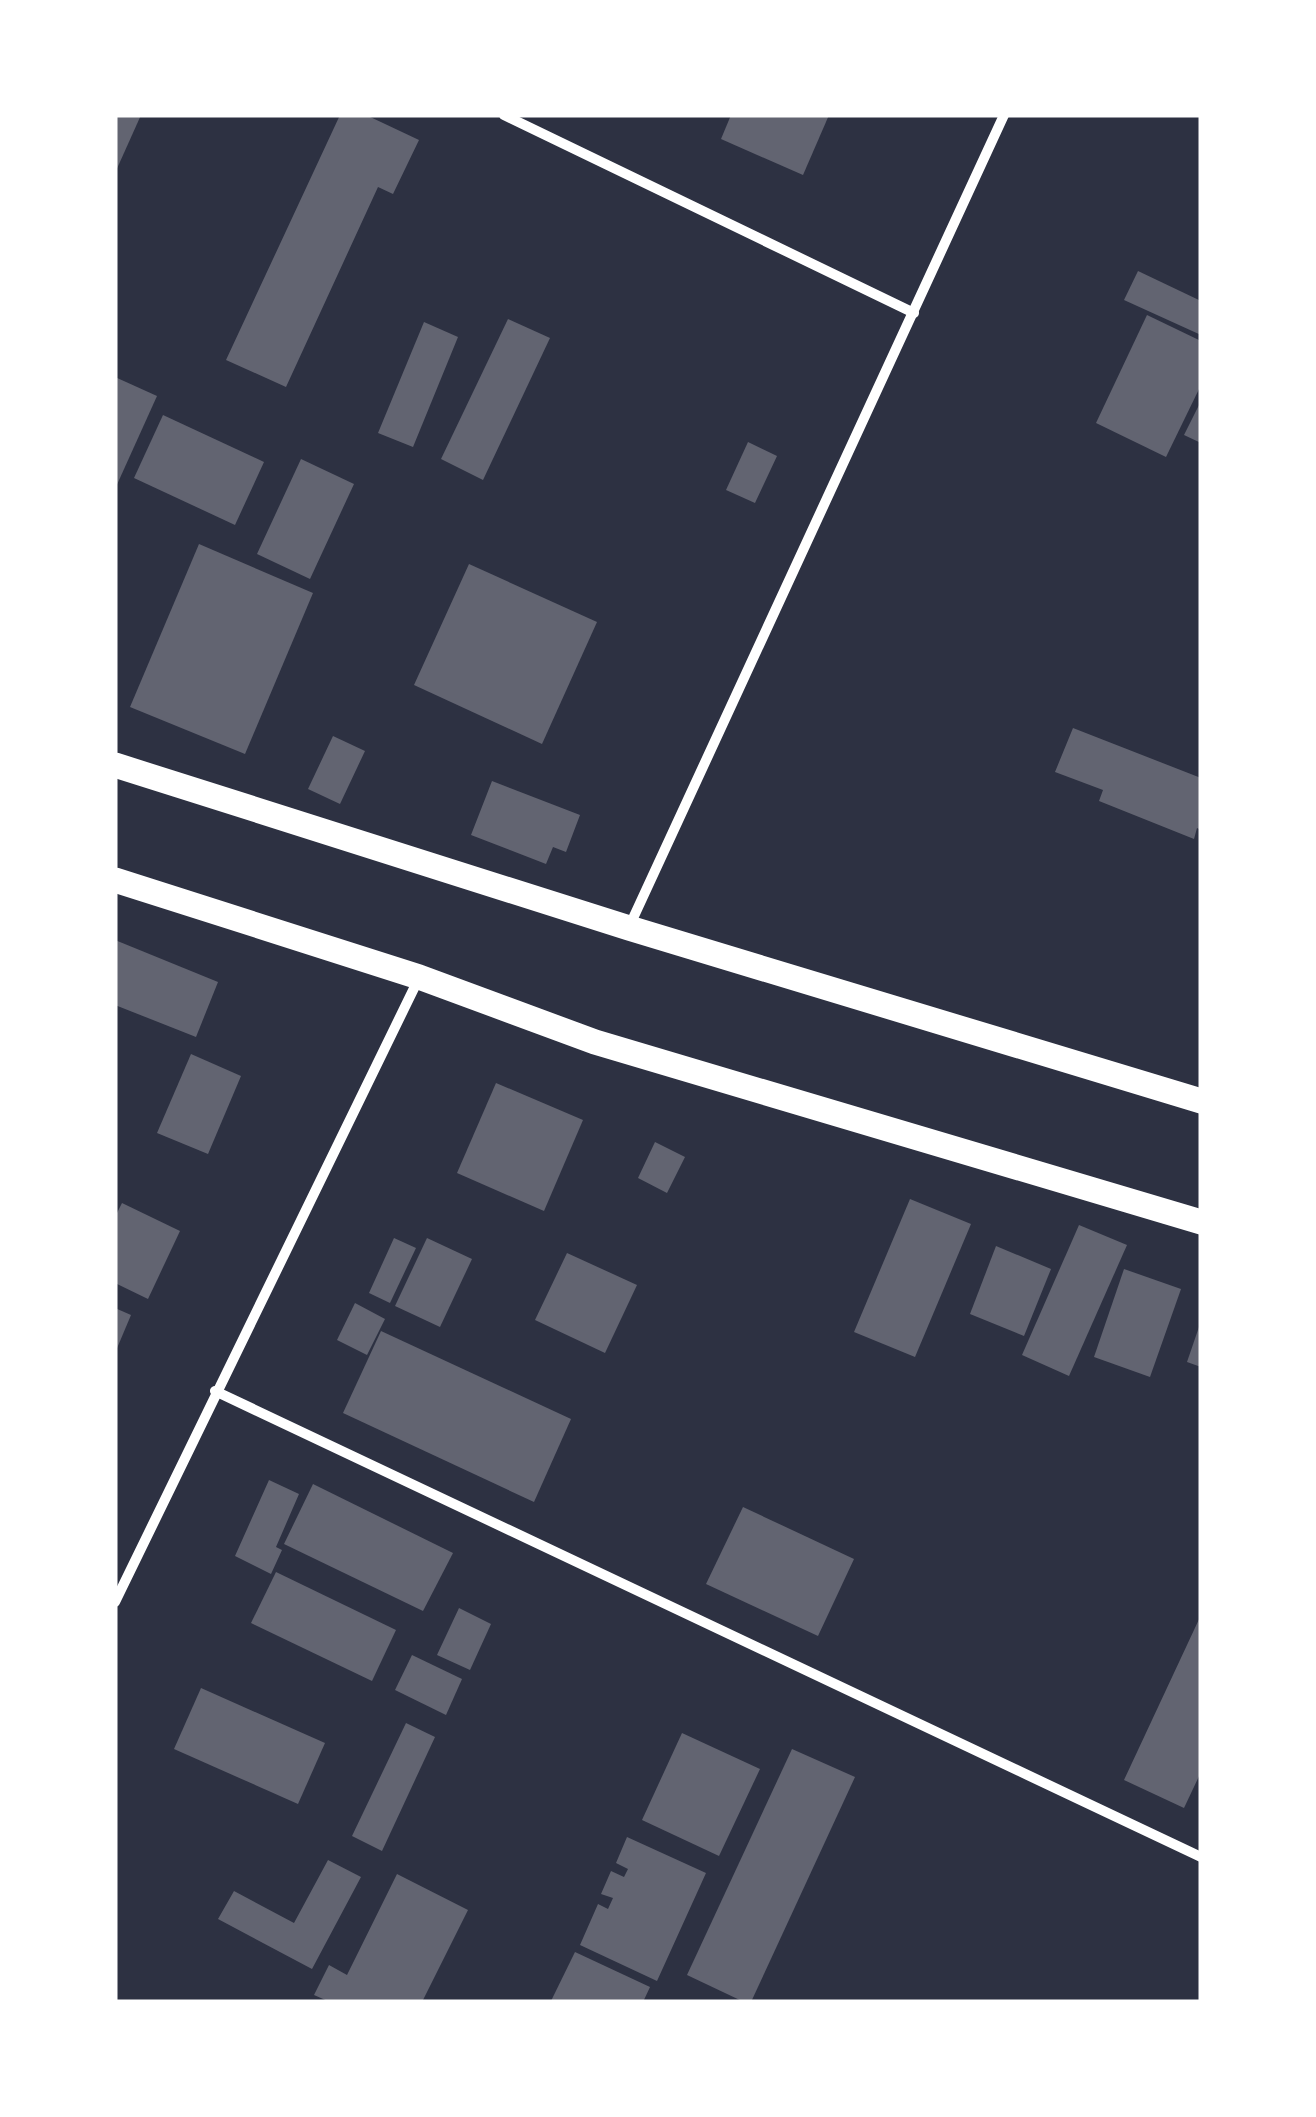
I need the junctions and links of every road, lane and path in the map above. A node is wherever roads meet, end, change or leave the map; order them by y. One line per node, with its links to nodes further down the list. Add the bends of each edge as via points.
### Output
1 (504, 115): 3 (street)
2 (1004, 115): 3 (street)
3 (914, 313): 6 (street)
4 (115, 765): 6 (main road)
5 (115, 880): 7 (main road)
6 (628, 928): 8 (main road)
7 (419, 977): 9 (main road, via 595,1042); 10 (street)
8 (1201, 1101)
9 (1201, 1222)
10 (215, 1391): 11 (street); 12 (street)
11 (115, 1602)
12 (1201, 1857)

